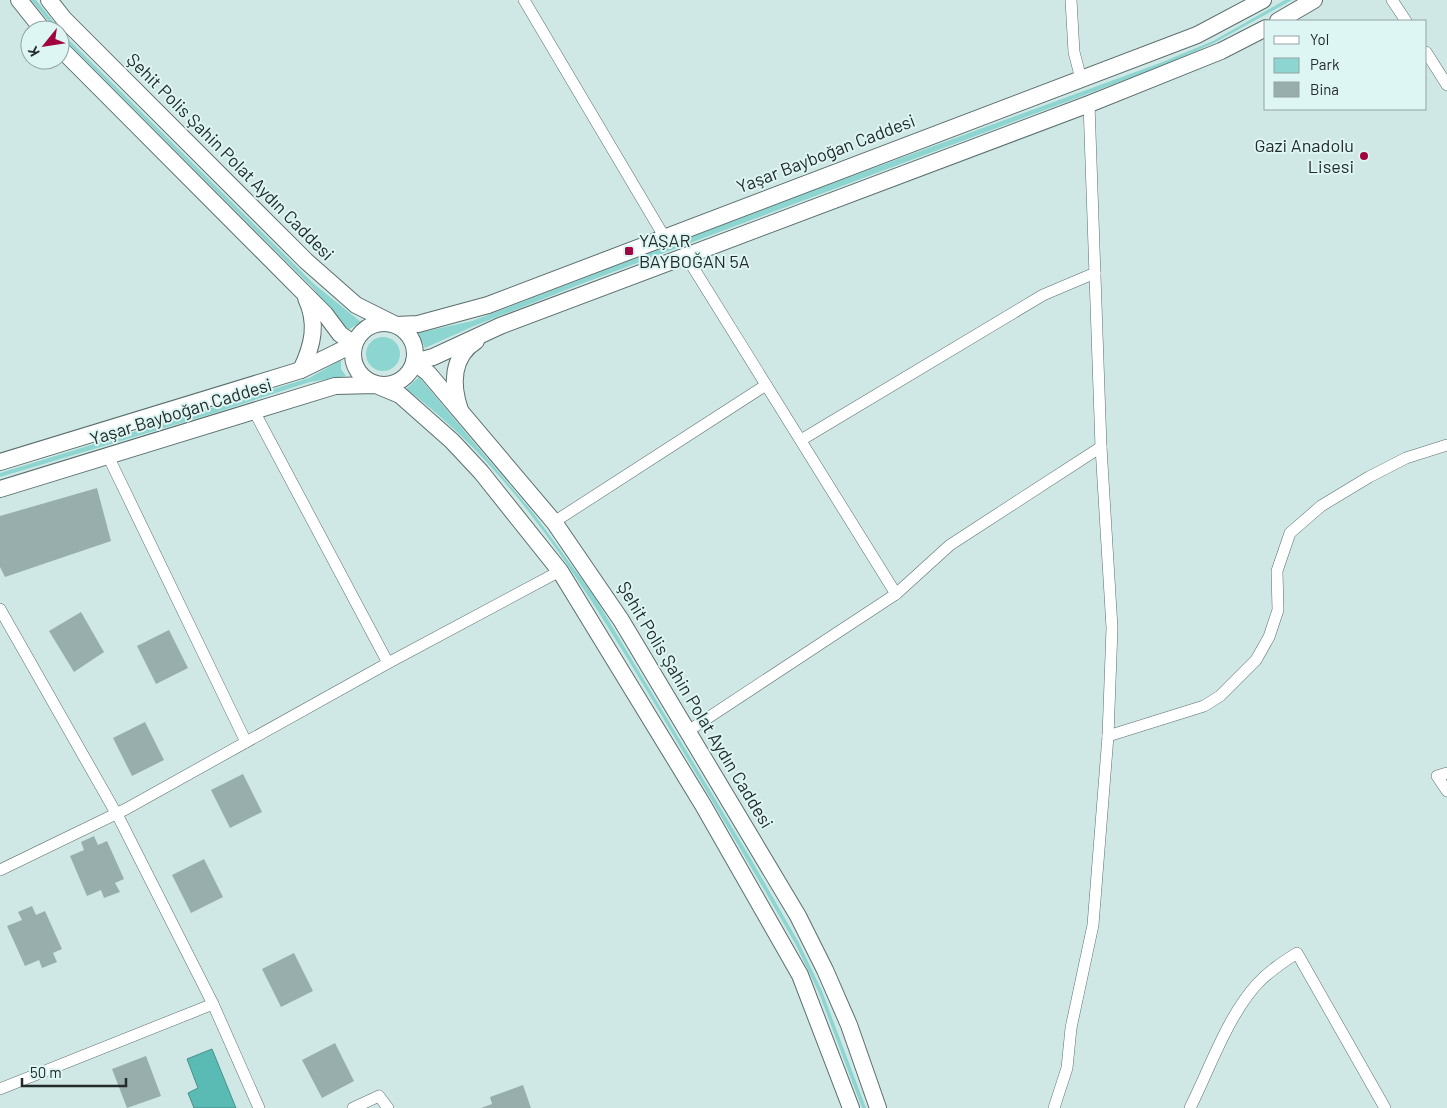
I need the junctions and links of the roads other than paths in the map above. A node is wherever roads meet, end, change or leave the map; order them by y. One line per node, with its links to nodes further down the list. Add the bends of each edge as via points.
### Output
1 (19, 0): 8 (main road)
2 (49, 0): 21 (main road, Şehit Polis Şahin Polat Aydın Caddesi, via 64,19 306,261 356,305)
3 (524, 0): 17 (street)
4 (1072, 0): 14 (street, via 1074,52)
5 (1262, 0): 14 (main road, Yaşar Bayboğan Caddesi, via 1198,35)
6 (1314, 0): 9 (main road)
7 (1392, 0): 10 (street)
8 (35, 20)
9 (1280, 20)
10 (1405, 20)
11 (1264, 29): 16 (main road, via 1221,51)
12 (1427, 54): 15 (street)
13 (70, 58): 20 (main road)
14 (1081, 79): 17 (main road, Yaşar Bayboğan Caddesi)
15 (1447, 85)
16 (1089, 104): 18 (main road); 19 (street)
17 (666, 238): 21 (main road, Yaşar Bayboğan Caddesi, via 488,305 418,324)
18 (686, 256): 22 (main road); 27 (street)
19 (1095, 273): 30 (street, via 1043,295); 32 (street)
20 (302, 291): 23 (main road, via 340,334); 25 (main road, via 314,322 311,346)
21 (396, 326): 23 (main road, via 375,324 365,329); 24 (main road, via 412,340)
22 (500, 326): 24 (main road, via 433,357); 29 (main road, via 466,348 455,368 455,395)
23 (354, 344): 25 (main road, Yaşar Bayboğan Caddesi); 26 (main road, via 354,366)
24 (414, 362): 26 (main road, via 407,375 396,383); 29 (main road, Şehit Polis Şahin Polat Aydın Caddesi, via 428,373)
25 (301, 370): 34 (main road, Yaşar Bayboğan Caddesi)
26 (376, 385): 28 (main road, Yaşar Bayboğan Caddesi, via 335,386); 37 (main road, via 400,395 452,441)
27 (766, 385): 30 (street); 36 (street)
28 (254, 411): 33 (main road, Yaşar Bayboğan Caddesi); 40 (street)
29 (461, 414): 36 (main road, Şehit Polis Şahin Polat Aydın Caddesi)
30 (801, 440): 38 (street)
31 (1447, 445): 42 (street, via 1406,458 1369,477 1321,506 1290,533 1277,571 1278,610 1269,637 1256,660 1220,696 1204,706)
32 (1102, 447): 38 (street, via 950,545); 42 (street, via 1112,628)
33 (108, 456): 35 (main road, Yaşar Bayboğan Caddesi); 43 (street)
34 (0, 462)
35 (0, 489)
36 (554, 522): 41 (main road, Şehit Polis Şahin Polat Aydın Caddesi, via 611,603)
37 (560, 571): 40 (street); 53 (main road, via 703,805 800,975)
38 (896, 594): 41 (street)
39 (0, 609): 46 (street)
40 (388, 663): 43 (street)
41 (688, 731): 54 (main road, Şehit Polis Şahin Polat Aydın Caddesi, via 793,908 825,970)
42 (1108, 736): 55 (street, via 1093,925 1071,1028 1067,1068)
43 (246, 742): 46 (street)
44 (1447, 773): 45 (street, via 1437,776)
45 (1447, 791)
46 (117, 814): 47 (street); 48 (street)
47 (0, 870)
48 (213, 1004): 49 (street); 50 (street)
49 (0, 1088)
50 (259, 1108)
51 (353, 1108): 52 (street, via 379,1096)
52 (388, 1108)
53 (851, 1108)
54 (878, 1108)
55 (1054, 1108)
56 (1190, 1108): 57 (street, via 1248,996 1269,973 1297,953)
57 (1385, 1108)

